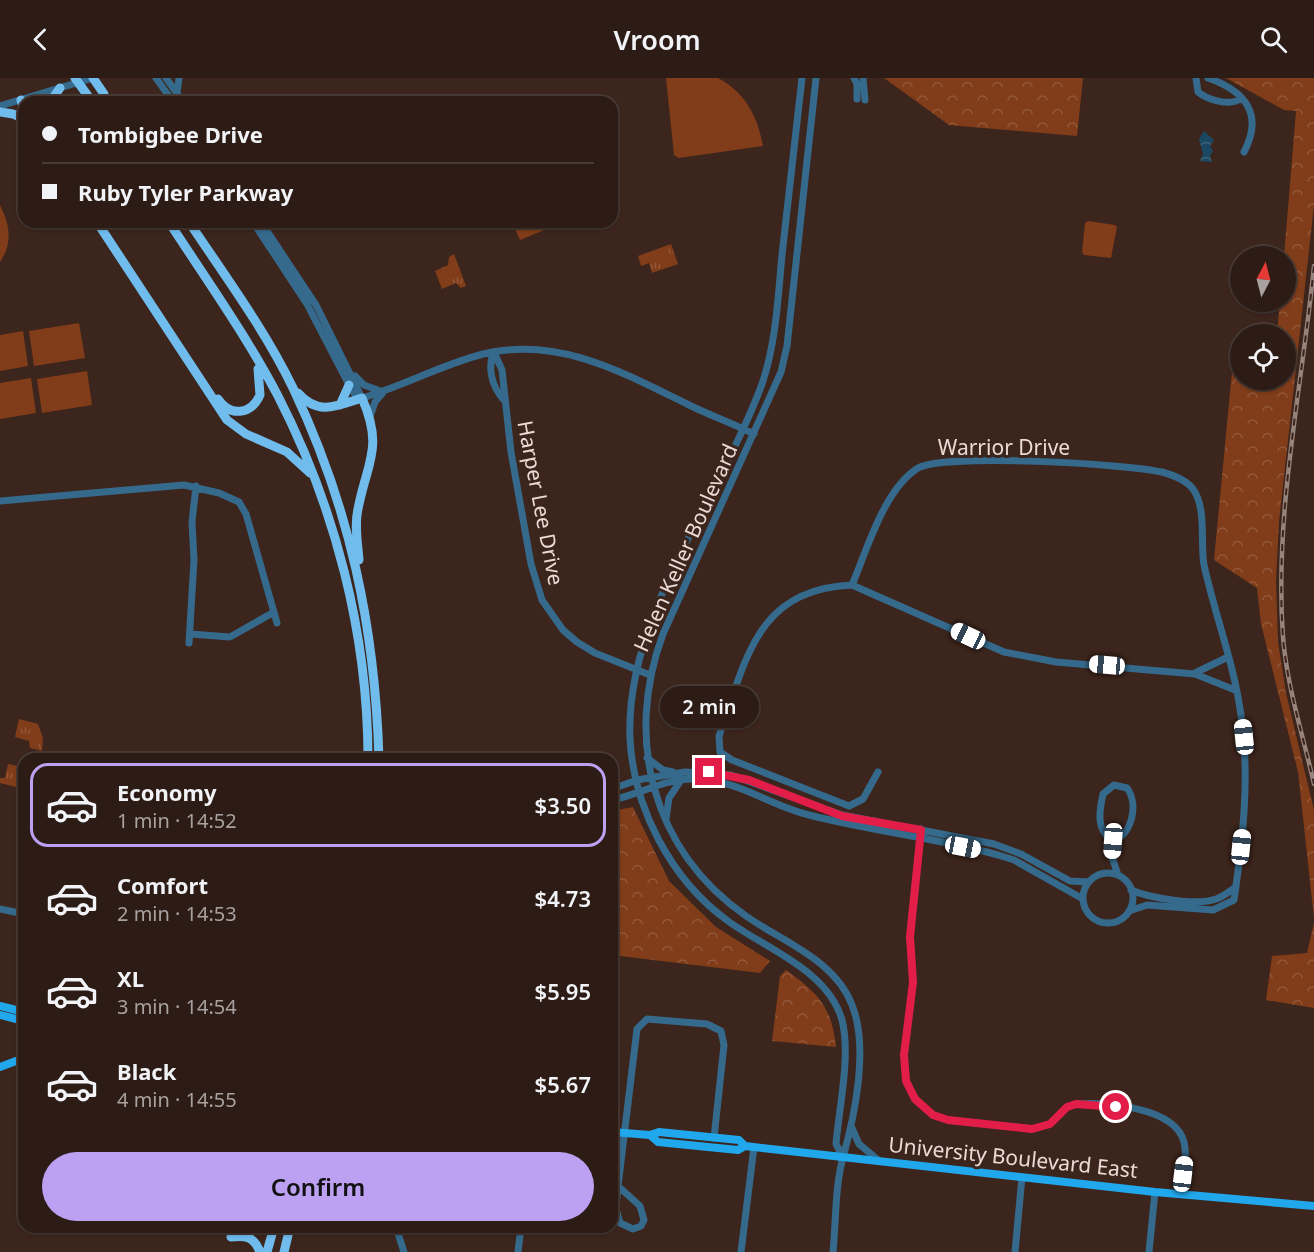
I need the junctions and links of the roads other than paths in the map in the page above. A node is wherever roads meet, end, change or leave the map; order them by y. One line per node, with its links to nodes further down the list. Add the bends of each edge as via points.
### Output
1 (75, 78): 16 (highway, bridge)
2 (93, 78): 12 (street); 17 (highway, bridge)
3 (156, 78): 18 (street)
4 (166, 78): 13 (street)
5 (179, 78): 13 (street)
6 (802, 78): 41 (street, Helen Keller Boulevard, via 772,344 761,385)
7 (816, 78): 42 (street, Helen Keller Boulevard, via 787,346 778,382)
8 (854, 78): 9 (street, via 861,100)
9 (863, 78)
10 (1196, 78): 20 (street, via 1198,92 1204,97 1230,103)
11 (1208, 78): 20 (street, via 1235,89)
12 (60, 88): 14 (street); 15 (highway)
13 (177, 93): 19 (street)
14 (42, 96)
15 (54, 96)
16 (88, 96)
17 (105, 96)
18 (169, 96)
19 (179, 96)
20 (1241, 98): 25 (street, via 1254,127)
21 (18, 104): 22 (street)
22 (0, 106)
23 (0, 112): 24 (highway)
24 (18, 117)
25 (1244, 152)
26 (101, 228): 43 (highway, via 227,420 246,434 287,452)
27 (108, 228): 33 (highway, via 228,410 246,411 257,402 262,387)
28 (173, 228): 33 (highway)
29 (193, 228): 36 (highway, via 263,334)
30 (257, 228): 35 (street, via 307,304)
31 (265, 228): 34 (street, via 316,305)
32 (494, 352): 37 (street); 41 (street, via 538,349 586,358); 53 (street, Harper Lee Drive, via 502,370 503,399 531,564 542,600 563,630 577,642)
33 (256, 358): 43 (highway)
34 (351, 371): 37 (street, via 364,385); 38 (street)
35 (349, 385): 38 (street); 39 (highway)
36 (292, 388): 39 (highway, via 314,407 330,409); 46 (highway, via 329,475)
37 (383, 392): 38 (street); 40 (street)
38 (362, 398): 39 (highway); 40 (highway)
39 (340, 405)
40 (370, 417): 46 (highway, via 374,446 357,512)
41 (742, 428): 42 (street); 53 (street, Helen Keller Boulevard, via 650,625)
42 (754, 434): 55 (street, Helen Keller Boulevard, via 663,633)
43 (315, 477): 57 (highway, via 339,554 358,640)
44 (196, 486): 45 (street); 48 (street, via 243,507); 50 (street)
45 (0, 501)
46 (360, 578): 58 (highway, via 374,677)
47 (852, 585): 52 (street, Warrior Drive, via 897,489 925,465 961,461 1054,463 1160,471 1187,484 1199,503 1204,563); 54 (street, via 988,647 1019,656); 60 (street, via 799,596 774,614 753,645 717,744 720,752 732,760 849,806 863,799)
48 (274, 612): 49 (street); 50 (street, via 230,637)
49 (277, 623)
50 (190, 634): 51 (street)
51 (189, 644)
52 (1228, 657): 54 (street); 56 (street, Warrior Drive)
53 (636, 670): 55 (street, Harper Lee Drive); 63 (street, Helen Keller Boulevard, via 630,738)
54 (1195, 674): 56 (street)
55 (650, 675): 59 (street, Helen Keller Boulevard, via 645,718)
56 (1235, 690): 76 (street, Warrior Drive, via 1246,766)
57 (368, 753)
58 (379, 753)
59 (647, 758): 61 (street); 62 (street, Helen Keller Boulevard)
60 (878, 772)
61 (679, 777): 62 (street); 65 (street); 68 (street, via 669,798); 69 (street, via 695,772 731,775 842,816); 70 (street, via 726,783 807,815)
62 (650, 778): 63 (street); 65 (street, Helen Keller Boulevard)
63 (637, 780): 64 (street); 66 (street, Helen Keller Boulevard)
64 (618, 787)
65 (652, 787): 66 (street); 68 (street, Helen Keller Boulevard)
66 (640, 792): 67 (street); 94 (street, Helen Keller Boulevard, via 673,864 698,894 725,920 813,977 831,995 844,1032 836,1144)
67 (618, 798)
68 (666, 820): 88 (street, Helen Keller Boulevard, via 691,863 716,892 822,965 844,988 860,1039)
69 (921, 830): 70 (street); 75 (street, via 994,844 1070,881)
70 (920, 838): 78 (street, via 1014,860); 99 (street, via 910,937 913,982 904,1055 906,1081 915,1099 933,1115 948,1120 1032,1129 1050,1124 1067,1107 1076,1104 1158,1114 1174,1125 1184,1141)
71 (1113, 841): 71 (street, via 1129,830 1132,808 1130,792 1118,785 1103,794 1100,820 1102,831); 72 (street)
72 (1112, 857): 73 (street); 74 (street)
73 (1103, 873): 74 (street); 75 (street)
74 (1118, 875): 77 (street)
75 (1088, 882): 78 (street)
76 (1236, 886): 77 (street, via 1218,898 1202,901); 80 (street, Warrior Drive, via 1234,900 1213,910 1147,905)
77 (1131, 890): 80 (street)
78 (1083, 899): 80 (street, via 1088,912 1098,921 1114,922)
79 (0, 909): 81 (street)
80 (1129, 911)
81 (18, 913)
82 (0, 1006): 83 (main road)
83 (18, 1010)
84 (0, 1015): 85 (main road)
85 (18, 1020)
86 (18, 1060): 87 (main road)
87 (0, 1067)
88 (852, 1128): 94 (street, Helen Keller Boulevard); 95 (street, via 859,1144)
89 (618, 1132): 90 (main road, University Boulevard East)
90 (624, 1133): 91 (main road, University Boulevard East); 92 (street, via 633,1051 639,1025 647,1019 707,1024 723,1034); 97 (street)
91 (650, 1135): 92 (main road, University Boulevard East, via 658,1132); 93 (main road, University Boulevard East, via 658,1142 738,1150)
92 (714, 1138): 93 (main road, University Boulevard East, via 740,1140)
93 (749, 1146): 94 (main road, University Boulevard East); 112 (street)
94 (843, 1157): 95 (main road, University Boulevard East); 113 (street)
95 (880, 1161): 96 (main road, University Boulevard East)
96 (1022, 1177): 98 (main road, University Boulevard East); 114 (street)
97 (618, 1186): 101 (street, via 640,1206 644,1220 633,1228 620,1222)
98 (1155, 1192): 99 (main road, University Boulevard East); 115 (street)
99 (1180, 1194): 100 (main road, University Boulevard East)
100 (1314, 1206)
101 (618, 1216)
102 (272, 1233): 108 (highway)
103 (289, 1233): 109 (highway)
104 (398, 1233): 110 (street)
105 (520, 1233): 111 (street)
106 (231, 1237): 107 (highway, via 248,1236)
107 (261, 1252)
108 (267, 1252)
109 (284, 1252)
110 (404, 1252)
111 (518, 1252)
112 (741, 1252)
113 (833, 1252)
114 (1016, 1252)
115 (1149, 1252)

